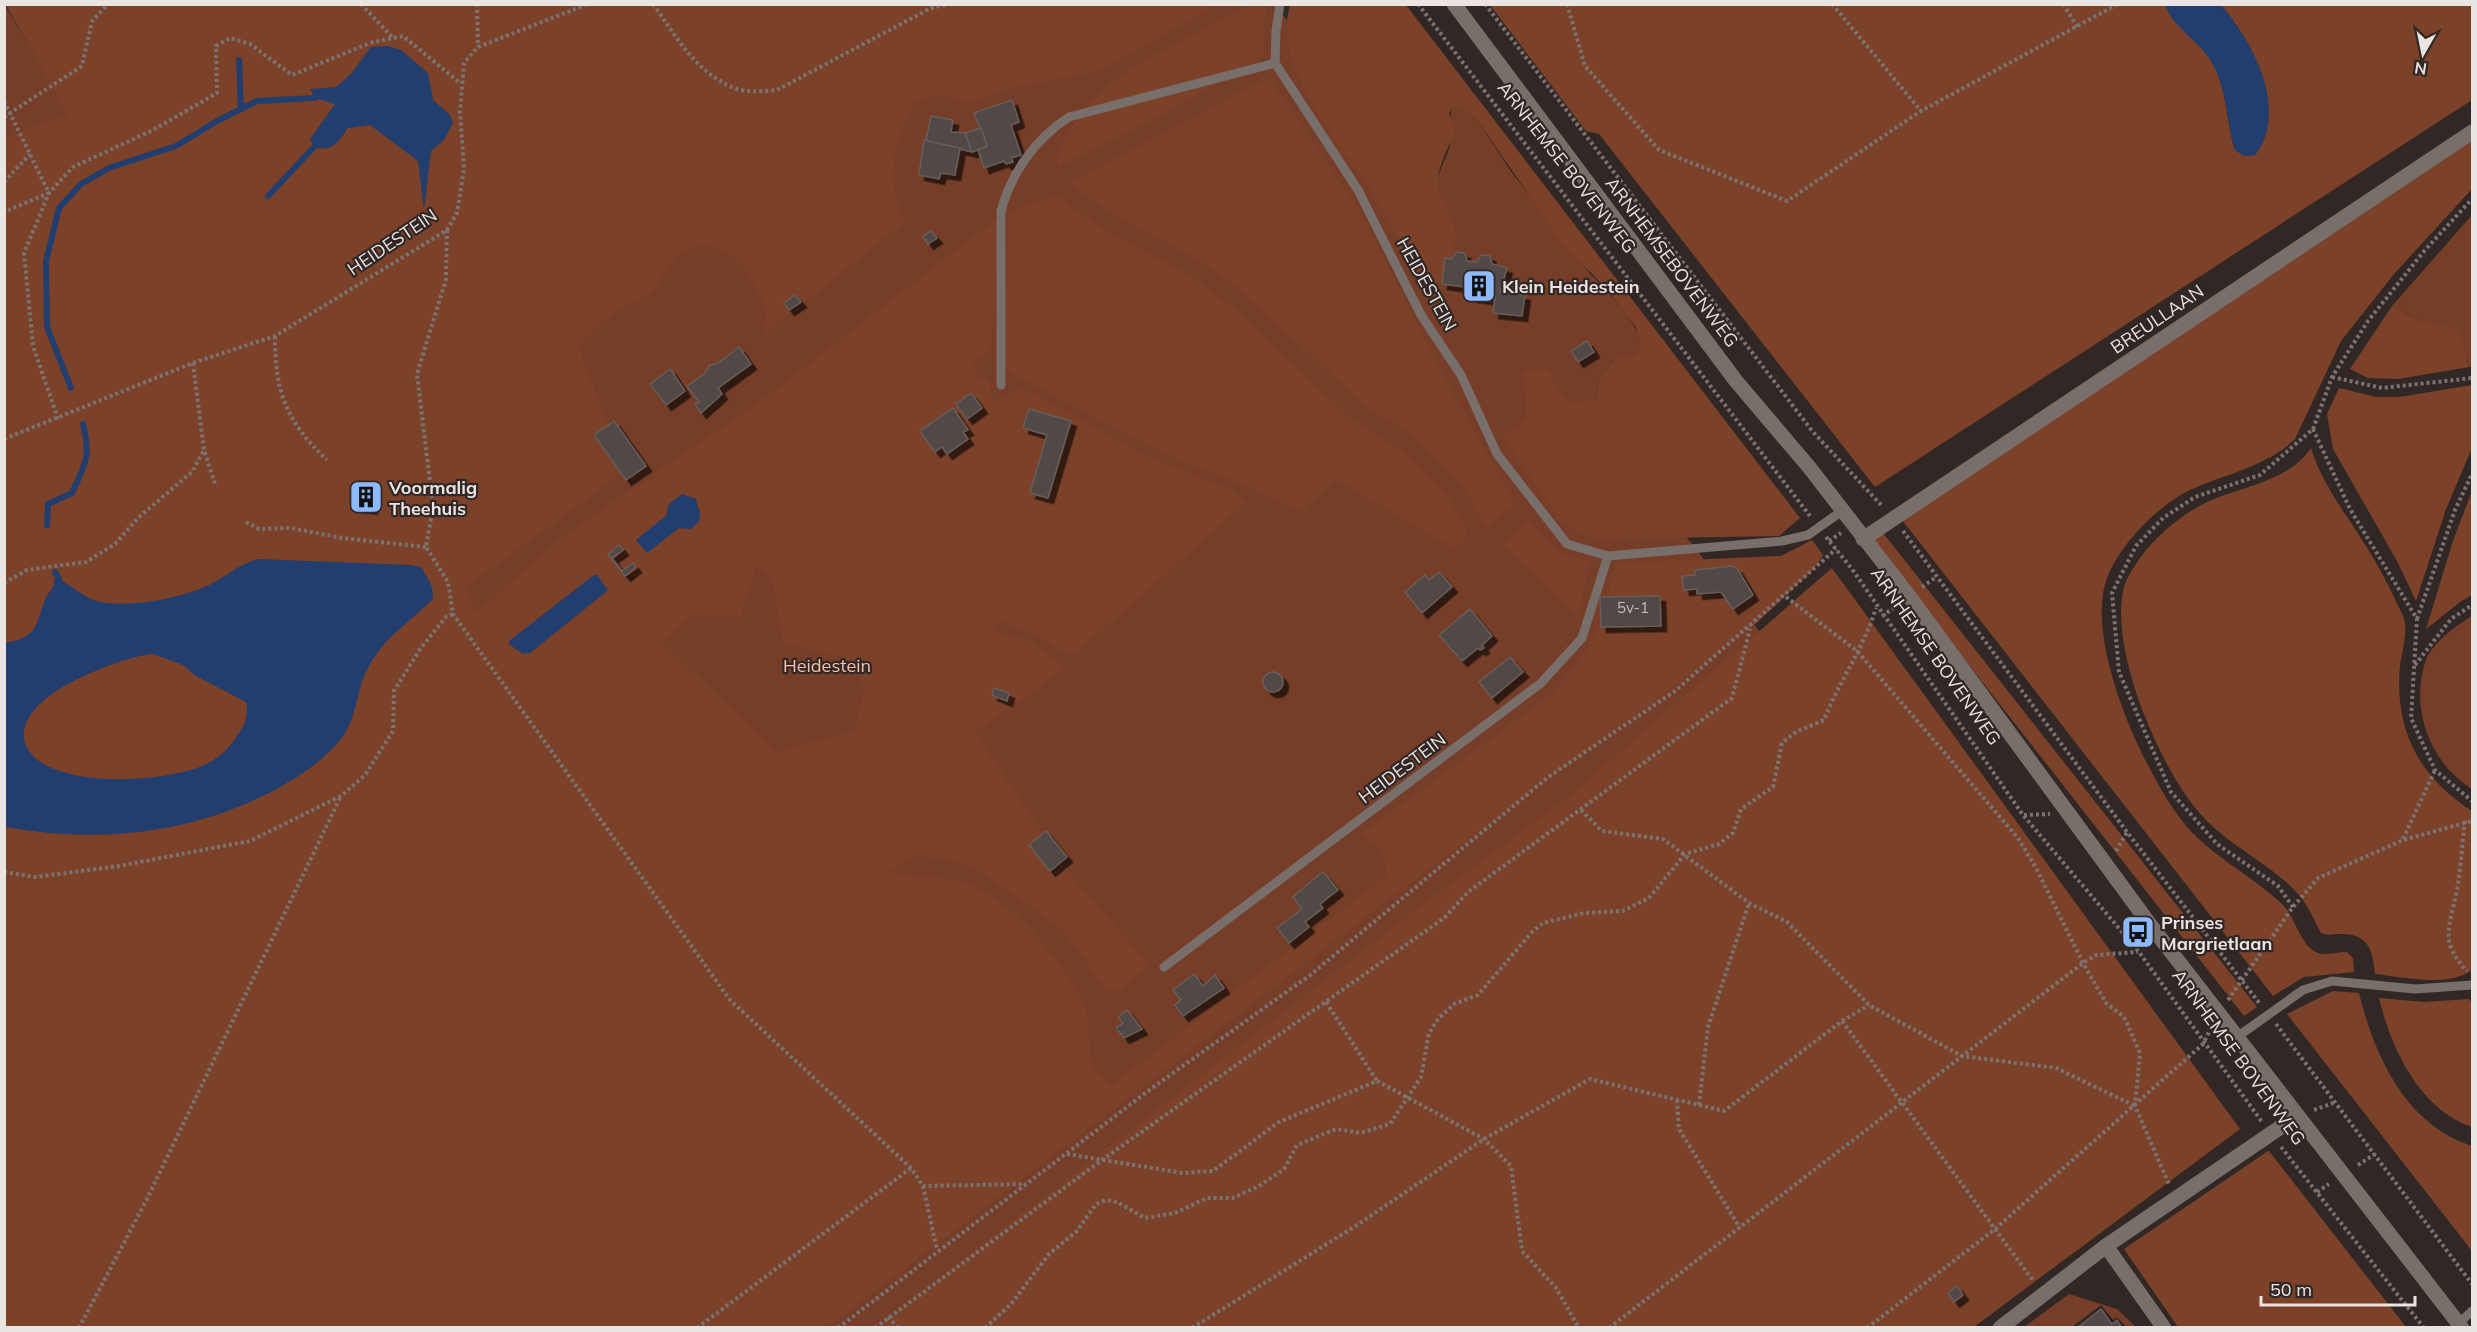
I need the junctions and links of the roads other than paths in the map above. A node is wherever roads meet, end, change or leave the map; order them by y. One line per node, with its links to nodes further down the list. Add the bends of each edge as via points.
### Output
1 (1280, 4): 3 (lane)
2 (1454, 4): 6 (main road, ARNHEMSEBOVENWEG, via 1736,381)
3 (1275, 63): 5 (lane, via 1069,117 1038,141 1007,190 1001,210); 8 (lane, HEIDESTEIN, via 1358,190 1421,315 1461,375 1497,454 1567,544)
4 (2472, 132): 7 (main road, BREULLAAN)
5 (1001, 385)
6 (1842, 511): 7 (main road, ARNHEMSEBOVENWEG); 8 (lane, HEIDESTEIN, via 1808,535 1782,541)
7 (1863, 539): 11 (main road, ARNHEMSE BOVENWEG, via 1909,596 2065,813)
8 (1608, 556): 9 (lane, HEIDESTEIN, via 1582,638 1541,683)
9 (1164, 967)
10 (2472, 985): 11 (lane, via 2415,989 2332,981 2302,990)
11 (2237, 1037): 12 (main road, ARNHEMSE BOVENWEG)
12 (2297, 1116): 13 (main road); 15 (main road, ARNHEMSE BOVENWEG)
13 (2106, 1246): 16 (main road); 17 (main road)
14 (2472, 1311): 15 (lane)
15 (2460, 1325)
16 (2000, 1328)
17 (2164, 1328)

